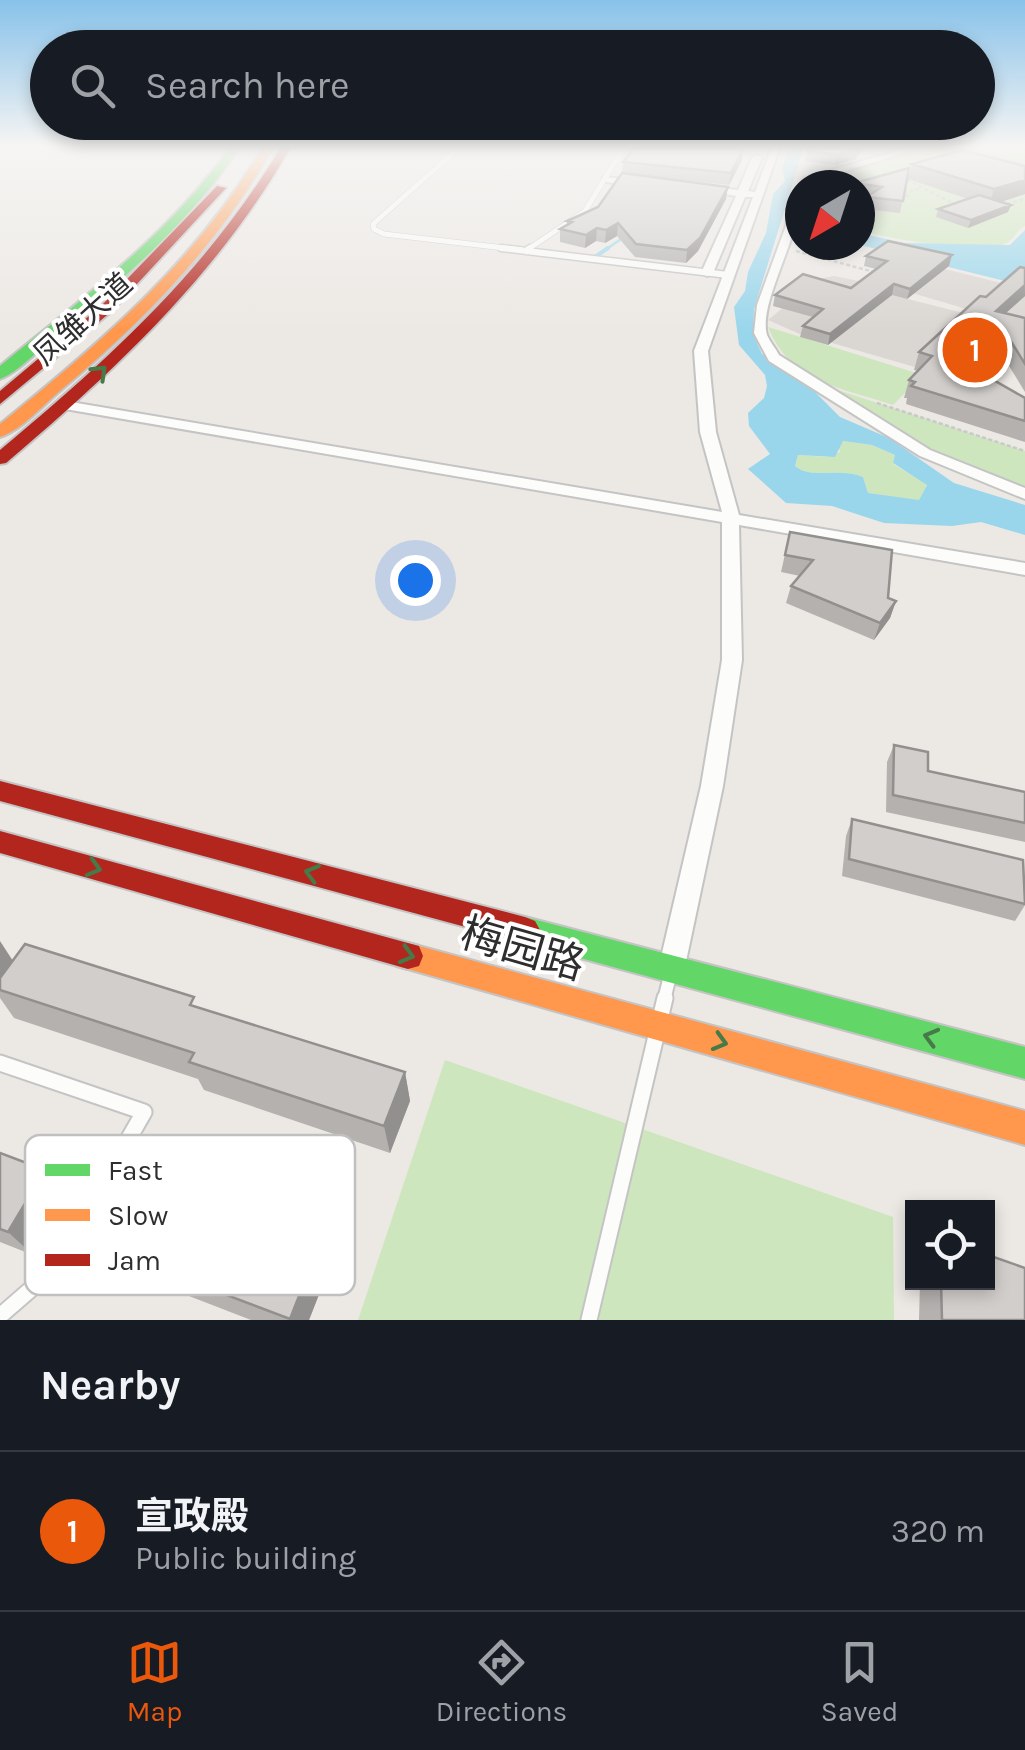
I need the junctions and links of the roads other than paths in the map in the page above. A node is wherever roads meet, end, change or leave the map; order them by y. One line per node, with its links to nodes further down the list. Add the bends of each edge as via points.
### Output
1 (185, 209): 13 (main road)
2 (202, 209): 13 (main road, 凤雏大道, via 107,308)
3 (224, 209): 15 (main road, 凤雏大道, via 199,250 140,310)
4 (247, 209): 14 (main road, one-way to 4, via 168,307)
5 (390, 209): 9 (lane, via 373,224 384,234)
6 (587, 209): 9 (lane)
7 (742, 209): 11 (street)
8 (746, 209): 12 (street)
9 (526, 251): 11 (lane)
10 (785, 251): 17 (street, via 763,305 760,333 774,358 926,453)
11 (707, 272): 12 (lane)
12 (728, 275): 18 (street, via 701,351 708,432)
13 (5, 387)
14 (65, 406): 16 (main road); 18 (street)
15 (0, 432)
16 (0, 459)
17 (1025, 494)
18 (730, 520): 19 (street); 22 (street, via 732,660)
19 (1025, 568)
20 (0, 792): 22 (main road, 梅园路, one-way to 20)
21 (0, 842): 23 (main road, 梅园路, one-way to 23)
22 (672, 966): 23 (lane); 25 (main road, 梅园路, one-way to 22)
23 (660, 1025): 26 (main road, 梅园路, one-way to 26); 30 (lane)
24 (0, 1063): 27 (lane, via 144,1112)
25 (1025, 1063)
26 (1025, 1128)
27 (131, 1135)
28 (25, 1294): 29 (lane)
29 (0, 1316)
30 (589, 1320)

